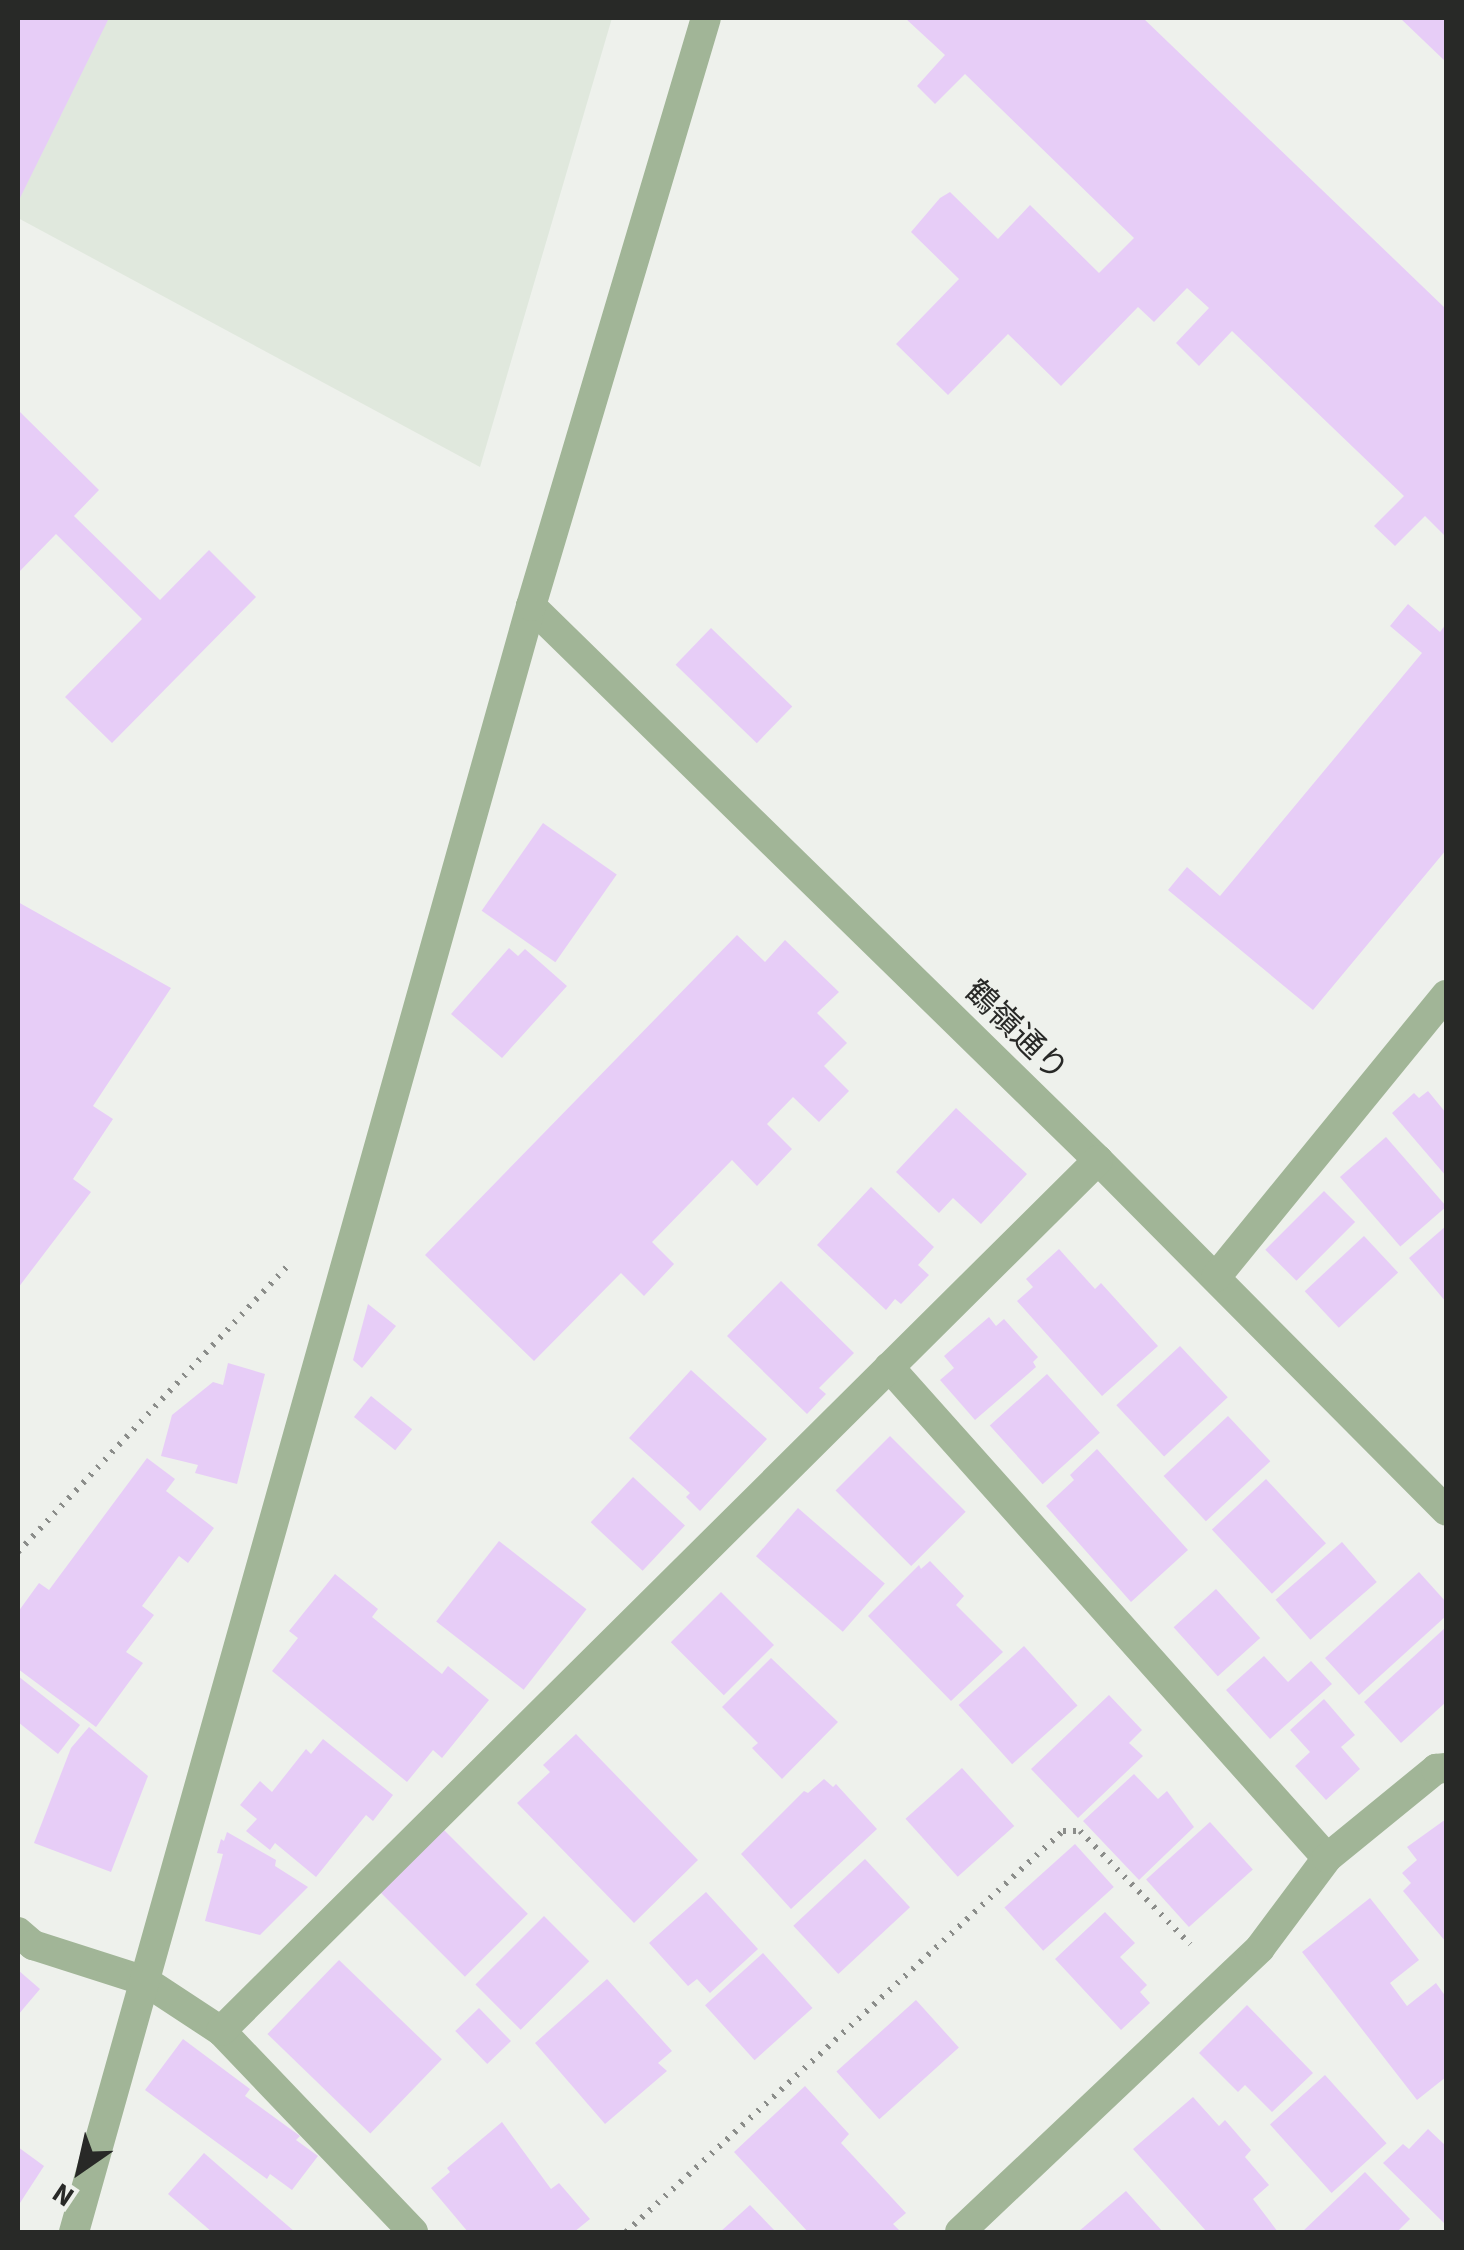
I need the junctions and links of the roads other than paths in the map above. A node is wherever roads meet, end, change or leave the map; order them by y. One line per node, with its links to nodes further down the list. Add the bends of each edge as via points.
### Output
1 (706, 18): 2 (street)
2 (531, 606): 4 (street, 鶴嶺通り); 11 (street)
3 (1446, 995): 5 (street)
4 (1098, 1160): 5 (street, 鶴嶺通り); 6 (street)
5 (1216, 1277): 7 (street, 鶴嶺通り)
6 (889, 1367): 9 (street); 12 (street)
7 (1446, 1511)
8 (1446, 1768): 9 (street, via 1436,1769)
9 (1327, 1858): 15 (street, via 1260,1948)
10 (18, 1932): 11 (street, via 33,1945)
11 (145, 1981): 12 (street); 13 (street)
12 (221, 2031): 14 (street)
13 (74, 2232)
14 (414, 2232)
15 (960, 2232)

